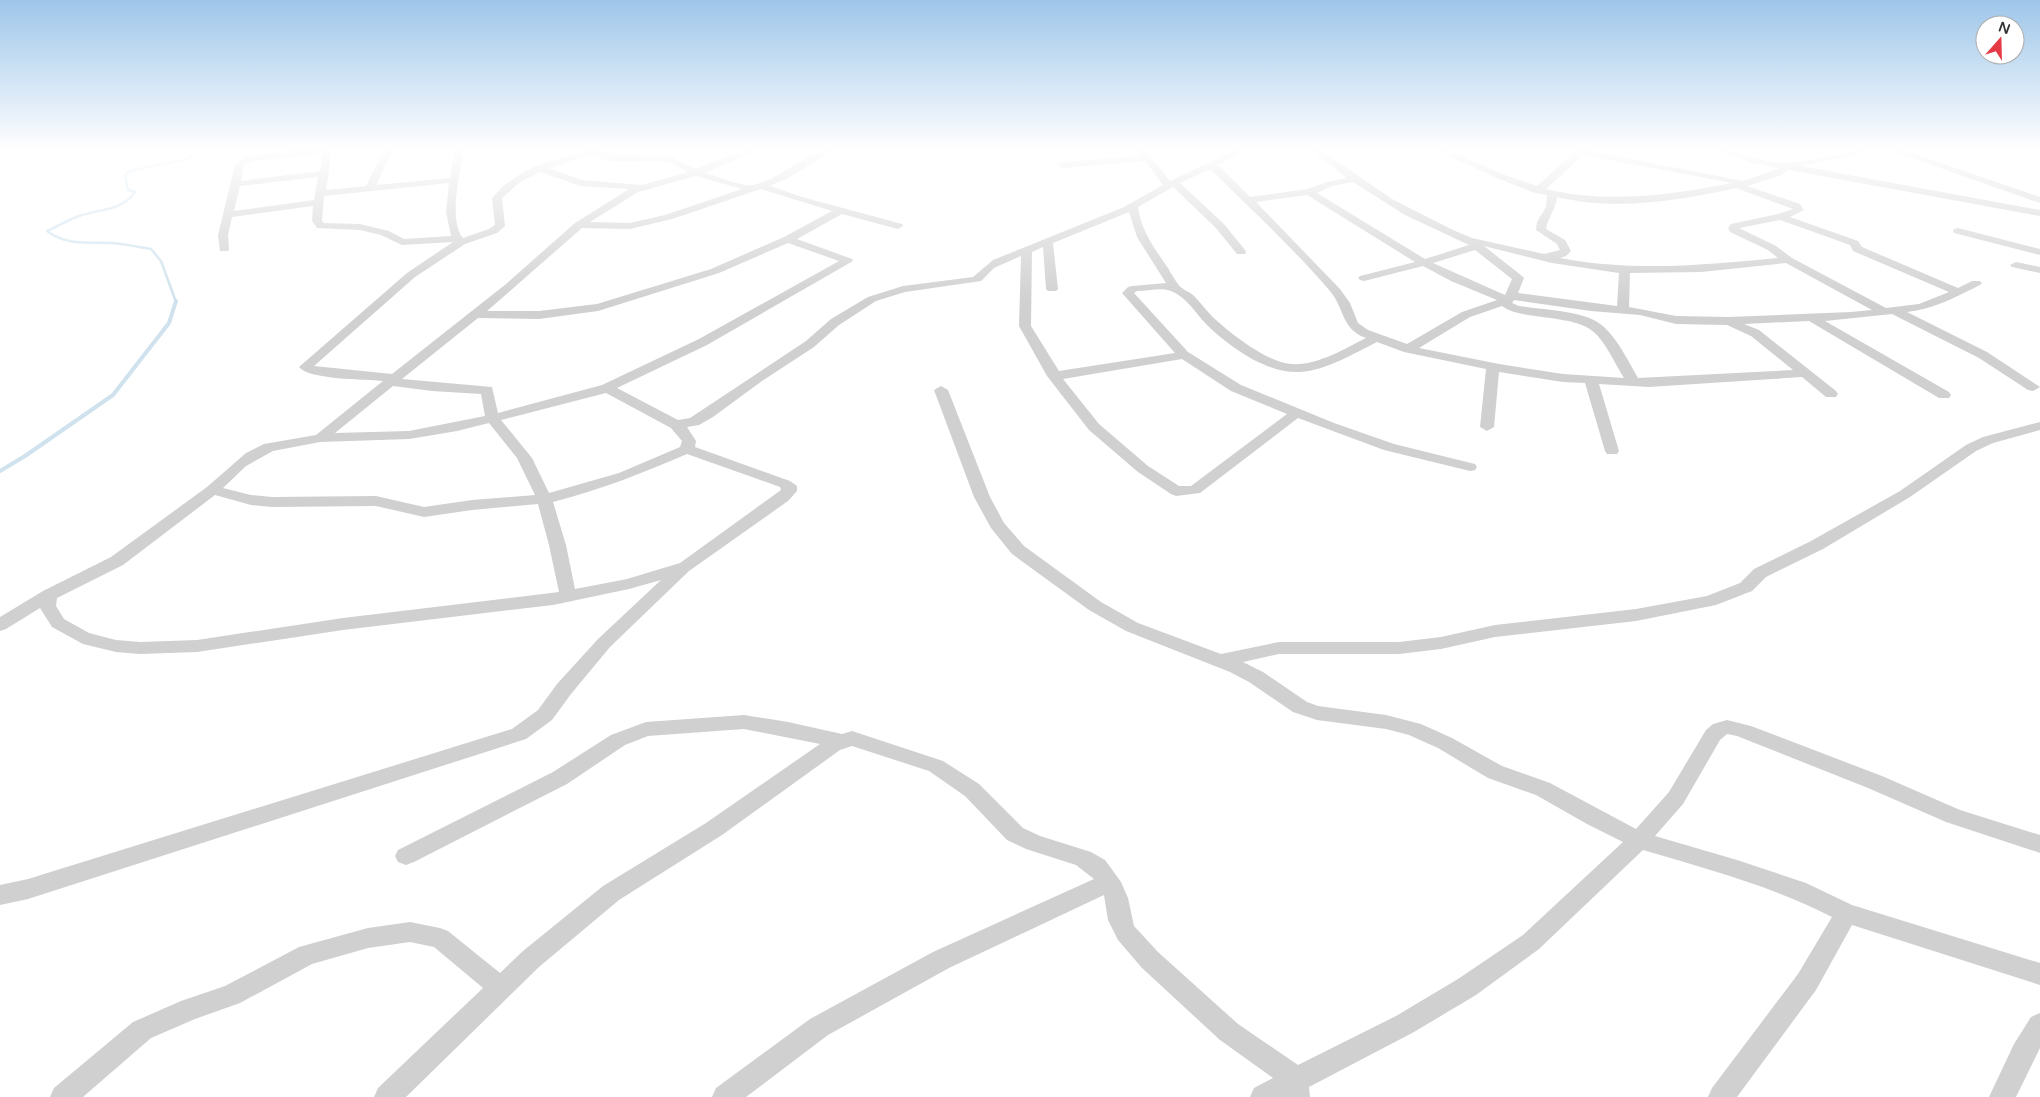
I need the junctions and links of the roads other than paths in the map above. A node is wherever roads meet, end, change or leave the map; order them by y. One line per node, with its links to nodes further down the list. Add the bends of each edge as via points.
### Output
1 (232, 201): 20 (street)
2 (298, 201): 20 (street)
3 (319, 201): 26 (street, via 317,221 321,226 360,227 385,233 395,240 412,242)
4 (452, 201): 26 (street, via 452,231)
5 (497, 201): 26 (street, via 500,226 493,231)
6 (616, 201): 22 (street)
7 (716, 201): 22 (street, via 646,224)
8 (804, 201): 18 (street)
9 (1141, 201): 17 (street)
10 (1192, 201): 31 (street, via 1220,226)
11 (1249, 201): 51 (street, via 1336,291 1353,324)
12 (1324, 201): 35 (street)
13 (1394, 201): 28 (street)
14 (1551, 201): 33 (street, via 1541,230 1562,242 1566,251)
15 (1783, 201): 21 (street, via 1799,208)
16 (1977, 201): 19 (street)
17 (1133, 206): 27 (street); 42 (street, via 1137,224)
18 (840, 211): 23 (street); 25 (street)
19 (2040, 213)
20 (228, 215): 29 (street, via 223,235)
21 (1781, 217): 34 (street, via 1733,228); 44 (street, via 1857,244 1857,249)
22 (579, 224): 48 (street)
23 (898, 226)
24 (1958, 232): 32 (street)
25 (788, 239): 48 (street, via 715,271 598,306 539,315); 61 (street, via 848,261 703,342)
26 (458, 240): 57 (street, via 305,367)
27 (1048, 242): 30 (street); 43 (street)
28 (1473, 243): 33 (street, via 1488,243); 35 (street); 39 (street)
29 (224, 249)
30 (1027, 250): 56 (street, via 1025,326); 67 (street, via 990,266 977,279 903,289 872,299 708,414 694,422)
31 (1242, 252)
32 (2040, 252)
33 (1532, 256): 37 (street); 39 (street, via 1521,260)
34 (1788, 260): 37 (street, via 1716,268); 47 (street)
35 (1423, 263): 40 (street); 45 (street, via 1454,279)
36 (2016, 264): 38 (street)
37 (1625, 269): 46 (street)
38 (2040, 270)
39 (1515, 275): 45 (street, via 1518,278)
40 (1364, 278)
41 (1976, 283): 44 (street)
42 (1172, 286): 51 (street, via 1185,292 1211,321 1238,343 1280,365 1296,368 1310,365); 53 (street, via 1137,288 1128,293)
43 (1052, 289)
44 (1958, 292): 47 (street, via 1921,307)
45 (1508, 299): 46 (street); 52 (street, via 1466,313); 59 (street, via 1507,305 1516,309 1594,324 1602,331)
46 (1623, 310): 50 (street, via 1676,320)
47 (1890, 311): 49 (street); 60 (street, via 1983,356)
48 (475, 314): 57 (street)
49 (1812, 318): 50 (street); 64 (street)
50 (1728, 321): 55 (street, via 1755,333)
51 (1375, 338): 52 (street)
52 (1408, 349): 54 (street)
53 (1184, 355): 56 (street); 65 (street, via 1236,388)
54 (1493, 367): 58 (street); 69 (street)
55 (1804, 373): 59 (street, via 1665,383); 63 (street)
56 (1054, 376): 65 (street, via 1094,428 1143,469 1176,491 1195,490)
57 (394, 380): 66 (street, via 432,387 487,390); 70 (street)
58 (1591, 380): 59 (street); 72 (street)
59 (1633, 381)
60 (2033, 387)
61 (607, 388): 66 (street); 67 (street)
62 (941, 390): 80 (street, via 982,497 996,525 1018,550 1124,623)
63 (1831, 394)
64 (1944, 395)
65 (1296, 413): 73 (street, via 1389,447)
66 (493, 419): 70 (street, via 409,435); 75 (street, via 528,462)
67 (676, 425): 71 (street, via 689,441)
68 (2040, 426): 80 (street, via 1971,448 1905,494 1817,545 1760,573 1746,587 1710,601 1636,615 1495,631 1441,643 1399,648 1279,648)
69 (1487, 427)
70 (320, 438): 74 (street, via 259,451)
71 (687, 449): 75 (street, via 624,476); 76 (street, via 785,484 790,489 779,501)
72 (1612, 451)
73 (1470, 467)
74 (212, 490): 75 (street, via 272,502 376,501 424,512); 77 (street, via 117,561)
75 (546, 499): 78 (street)
76 (686, 567): 78 (street, via 629,584); 86 (street, via 604,644 545,715 518,734 48,883)
77 (49, 595): 78 (street, via 47,606 50,614 71,632 98,643 140,648 198,646); 79 (street)
78 (568, 596)
79 (0, 625)
80 (1219, 661): 82 (street, via 1256,677 1300,707 1317,713 1414,729 1495,772 1544,789)
81 (841, 741): 84 (street, via 788,728 744,722 646,730 618,740 560,778); 85 (street, via 857,739 936,766 972,790 1016,834 1083,858 1098,867); 89 (street, via 714,829 610,893)
82 (1639, 840): 83 (street, via 1676,798 1713,735 1724,726 1867,779 1953,816); 87 (street, via 1737,868 1806,893); 91 (street, via 1532,942 1467,987)
83 (2040, 844)
84 (406, 856)
85 (1110, 882): 91 (street, via 1126,933 1150,960); 94 (street, via 941,960 819,1027)
86 (0, 895)
87 (1846, 912): 88 (street); 96 (street, via 1807,982)
88 (2040, 974)
89 (501, 988): 92 (street, via 440,938 410,932 368,938 307,955 231,995 142,1030); 93 (street)
90 (2040, 1025): 97 (street)
91 (1296, 1088): 95 (street)
92 (63, 1097)
93 (387, 1097)
94 (725, 1097)
95 (1263, 1097)
96 (1721, 1097)
97 (2002, 1097)

